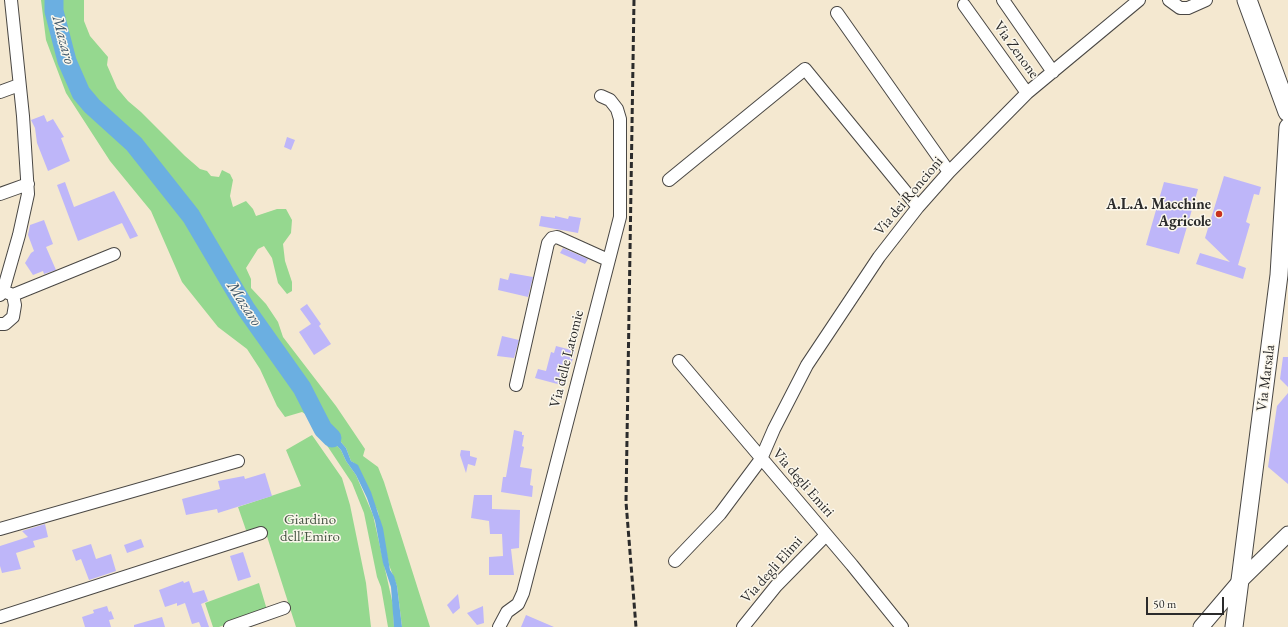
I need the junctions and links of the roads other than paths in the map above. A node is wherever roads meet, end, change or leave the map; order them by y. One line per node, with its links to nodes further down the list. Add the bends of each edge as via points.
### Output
1 (11, 0): 10 (street)
2 (1002, 0): 9 (street)
3 (1139, 0): 9 (street, Via dei Roncioni)
4 (1169, 0): 5 (street, via 1180,8 1188,8)
5 (1206, 0)
6 (1247, 0): 14 (main road)
7 (964, 5): 12 (street, Via Zenone)
8 (837, 13): 16 (street)
9 (1053, 72): 12 (street, Via dei Roncioni)
10 (19, 85): 11 (street); 18 (street)
11 (0, 92)
12 (1027, 93): 16 (street, Via dei Roncioni)
13 (601, 96): 22 (street, Via delle Latomie, via 610,100 618,109 620,119 620,217)
14 (1288, 112)
15 (1288, 127): 34 (main road, Via Marsala, via 1279,275)
16 (949, 172): 20 (street, Via dei Roncioni)
17 (669, 180): 20 (street, via 805,69)
18 (28, 184): 19 (street); 23 (street, via 28,194)
19 (0, 194)
20 (918, 207): 27 (street, Via dei Roncioni, via 879,257 807,365 774,429)
21 (114, 254): 23 (street)
22 (608, 260): 26 (street, via 556,238 552,238 548,243); 39 (street, Via delle Latomie, via 523,593 518,604 507,612)
23 (5, 293): 24 (street, via 15,305 12,317 5,324)
24 (0, 324)
25 (679, 361): 27 (street, Via degli Emiri)
26 (516, 385)
27 (762, 459): 31 (street, Via degli Emiri); 33 (street, Via dei Roncioni, via 720,514)
28 (238, 461): 29 (street)
29 (0, 529)
30 (261, 533): 36 (street)
31 (826, 534): 37 (street, Via degli Emiri, via 874,591); 40 (street, Via degli Elimi, via 776,586)
32 (1288, 534): 34 (street)
33 (675, 561)
34 (1241, 580): 41 (street); 42 (main road, Via Marsala)
35 (284, 608): 38 (street)
36 (0, 617)
37 (898, 625)
38 (230, 627)
39 (499, 627)
40 (743, 627)
41 (1201, 627)
42 (1234, 627)

